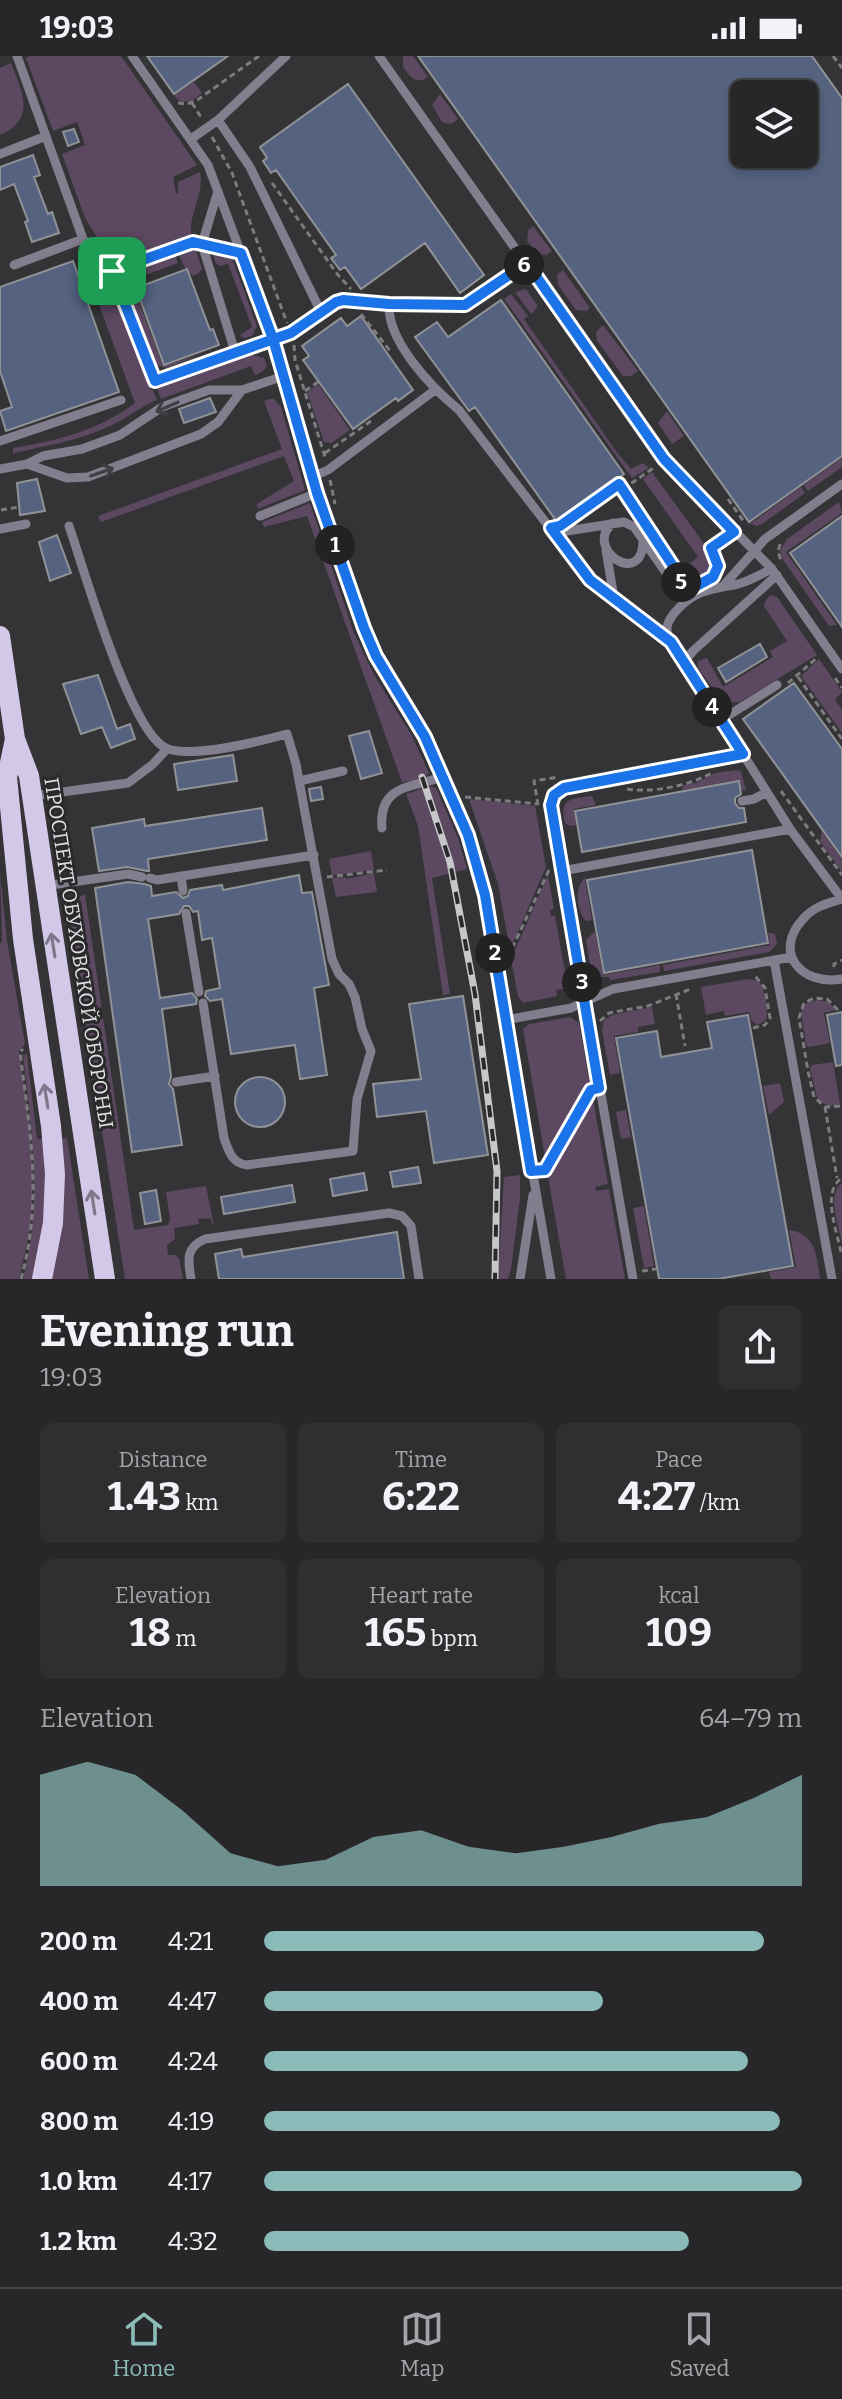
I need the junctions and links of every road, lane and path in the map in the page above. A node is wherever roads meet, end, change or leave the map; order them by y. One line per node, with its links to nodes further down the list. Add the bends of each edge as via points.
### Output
1 (17, 56): 12 (lane)
2 (132, 56): 13 (lane)
3 (259, 56): 9 (path)
4 (286, 56): 10 (lane)
5 (379, 56): 22 (lane)
6 (833, 56): 7 (path)
7 (842, 68)
8 (172, 98): 9 (path)
9 (192, 103): 11 (path)
10 (218, 120): 11 (lane); 15 (lane)
11 (207, 127): 13 (lane); 16 (path)
12 (46, 136): 14 (lane); 18 (lane)
13 (191, 139): 17 (lane)
14 (0, 154)
15 (250, 167): 16 (path); 25 (path, via 259,164 352,290); 27 (lane)
16 (232, 173): 21 (path)
17 (218, 191): 19 (lane); 20 (lane)
18 (83, 239): 23 (lane); 24 (lane)
19 (202, 244): 24 (path, via 193,242); 30 (lane)
20 (241, 253): 21 (path); 29 (lane)
21 (265, 263): 28 (path)
22 (527, 263): 26 (lane, via 465,305); 41 (lane)
23 (14, 265)
24 (112, 271): 30 (lane, via 155,381)
25 (351, 300): 26 (lane); 27 (lane); 31 (path, via 350,309 365,316)
26 (389, 304): 35 (lane, via 394,334)
27 (321, 312): 28 (lane)
28 (291, 333): 29 (lane); 36 (path)
29 (273, 339): 30 (lane); 32 (lane)
30 (235, 352)
31 (399, 363)
32 (284, 376): 34 (lane); 45 (lane)
33 (318, 382): 36 (path)
34 (242, 390): 42 (lane, one-way to 42, via 209,390 162,407 120,435); 42 (lane, one-way to 34, via 67,478 98,474 201,434 218,422)
35 (435, 390): 44 (lane); 59 (lane, via 459,410)
36 (305, 391): 40 (path)
37 (121, 400): 39 (lane)
38 (375, 419): 40 (path)
39 (0, 439)
40 (324, 453): 44 (path)
41 (664, 459): 47 (path); 61 (lane)
42 (27, 464): 43 (lane)
43 (0, 469)
44 (328, 470): 45 (lane); 51 (path)
45 (312, 477): 48 (lane)
46 (842, 484): 65 (lane)
47 (623, 489): 54 (path); 59 (path, via 619,484)
48 (317, 493): 53 (lane); 92 (lane, via 376,656)
49 (728, 499): 58 (path)
50 (19, 507): 52 (path)
51 (335, 508)
52 (1, 510)
53 (260, 516)
54 (640, 516)
55 (613, 523): 59 (lane, via 567,531); 63 (lane, via 634,527); 64 (lane, via 607,528)
56 (26, 524): 60 (lane)
57 (69, 526): 86 (lane, via 127,692 147,731)
58 (749, 527)
59 (551, 528): 72 (lane, via 590,580)
60 (0, 529)
61 (734, 532): 65 (lane); 68 (path, via 711,548 718,566)
62 (786, 537): 66 (path, via 778,552)
63 (643, 540): 64 (lane, via 639,559 630,564 612,557); 70 (lane)
64 (606, 546): 72 (lane)
65 (754, 552): 67 (lane); 69 (lane)
66 (782, 563)
67 (774, 572): 69 (lane); 77 (lane); 78 (lane, via 693,651)
68 (713, 577)
69 (724, 586): 71 (lane)
70 (678, 590): 71 (lane); 73 (lane)
71 (695, 595): 73 (lane)
72 (614, 598): 74 (lane)
73 (675, 612): 74 (lane, via 652,622); 76 (lane, via 667,629)
74 (641, 620): 76 (lane)
75 (0, 636): 84 (main road, ПРОСПЕКТ ОБУХОВСКОЙ ОБОРОНЫ)
76 (671, 642): 78 (lane)
77 (828, 649): 79 (lane); 80 (path)
78 (686, 669): 83 (lane)
79 (838, 673): 82 (path)
80 (797, 676): 81 (path); 85 (path)
81 (781, 684): 83 (lane)
82 (842, 688)
83 (721, 720): 87 (lane)
84 (15, 739): 91 (main road); 97 (main road, ПРОСПЕКТ ОБУХОВСКОЙ ОБОРОНЫ)
85 (842, 739)
86 (167, 749): 93 (lane, via 239,746 287,734); 97 (lane, via 128,783)
87 (743, 754): 96 (lane); 100 (lane, via 564,788)
88 (343, 771): 93 (lane)
89 (714, 771): 94 (path, via 696,782 643,791)
90 (566, 776): 99 (path, via 534,781)
91 (3, 777): 146 (main road, one-way to 91, via 53,1223 55,1174)
92 (443, 777): 103 (lane, via 388,796); 120 (lane, via 477,865)
93 (299, 781): 105 (lane)
94 (622, 788)
95 (781, 790): 109 (path)
96 (767, 792): 98 (lane); 104 (lane)
97 (32, 797): 113 (main road, ПРОСПЕКТ ОБУХОВСКОЙ ОБОРОНЫ)
98 (742, 801)
99 (538, 804): 100 (path); 101 (path, via 465,797); 102 (path)
100 (551, 805): 107 (lane)
101 (469, 808)
102 (540, 817)
103 (382, 828)
104 (790, 829): 107 (lane); 115 (lane)
105 (314, 855): 110 (lane); 111 (lane)
106 (549, 868): 107 (path); 112 (path); 118 (path)
107 (562, 868): 127 (lane)
108 (387, 870): 111 (path)
109 (842, 875)
110 (181, 876): 113 (lane, via 157,880 128,874); 114 (lane)
111 (318, 878): 135 (lane, via 332,959 355,997 371,1051 357,1099 353,1151 239,1164 224,1138)
112 (552, 883)
113 (44, 886): 147 (main road, ПРОСПЕКТ ОБУХОВСКОЙ ОБОРОНЫ, one-way to 113)
114 (183, 891)
115 (842, 899): 119 (lane, via 803,918 790,945)
116 (186, 913): 125 (lane)
117 (506, 944): 118 (path)
118 (509, 957): 120 (path)
119 (792, 957): 121 (lane); 123 (lane, via 801,972 816,979)
120 (496, 959): 130 (lane)
121 (774, 960): 127 (lane, via 613,989); 154 (lane)
122 (748, 976): 132 (path, via 763,983 770,1013 769,1022)
123 (842, 979)
124 (700, 985): 126 (path)
125 (199, 992)
126 (676, 994): 131 (path, via 609,1013); 134 (path)
127 (585, 1002): 130 (lane); 137 (lane)
128 (203, 1003): 135 (lane)
129 (838, 1010): 139 (path, via 821,998 804,1003 799,1012 814,1097)
130 (505, 1020): 140 (lane)
131 (599, 1025)
132 (753, 1028)
133 (26, 1044): 145 (path, via 20,1052 35,1174 32,1227)
134 (685, 1046)
135 (215, 1076): 136 (lane)
136 (176, 1082)
137 (599, 1088): 140 (path, via 591,1090 545,1170); 152 (lane)
138 (841, 1106): 139 (path)
139 (825, 1107): 141 (path)
140 (531, 1171): 142 (lane)
141 (840, 1179): 143 (path, via 831,1196)
142 (534, 1186): 150 (lane); 151 (lane)
143 (842, 1260)
144 (656, 1269): 153 (path, via 642,1271)
145 (21, 1279)
146 (42, 1279)
147 (105, 1279)
148 (191, 1279): 149 (lane, via 190,1250 205,1239 389,1213 402,1216 411,1226)
149 (419, 1279)
150 (520, 1279)
151 (551, 1279)
152 (633, 1279)
153 (643, 1279)
154 (832, 1279)

